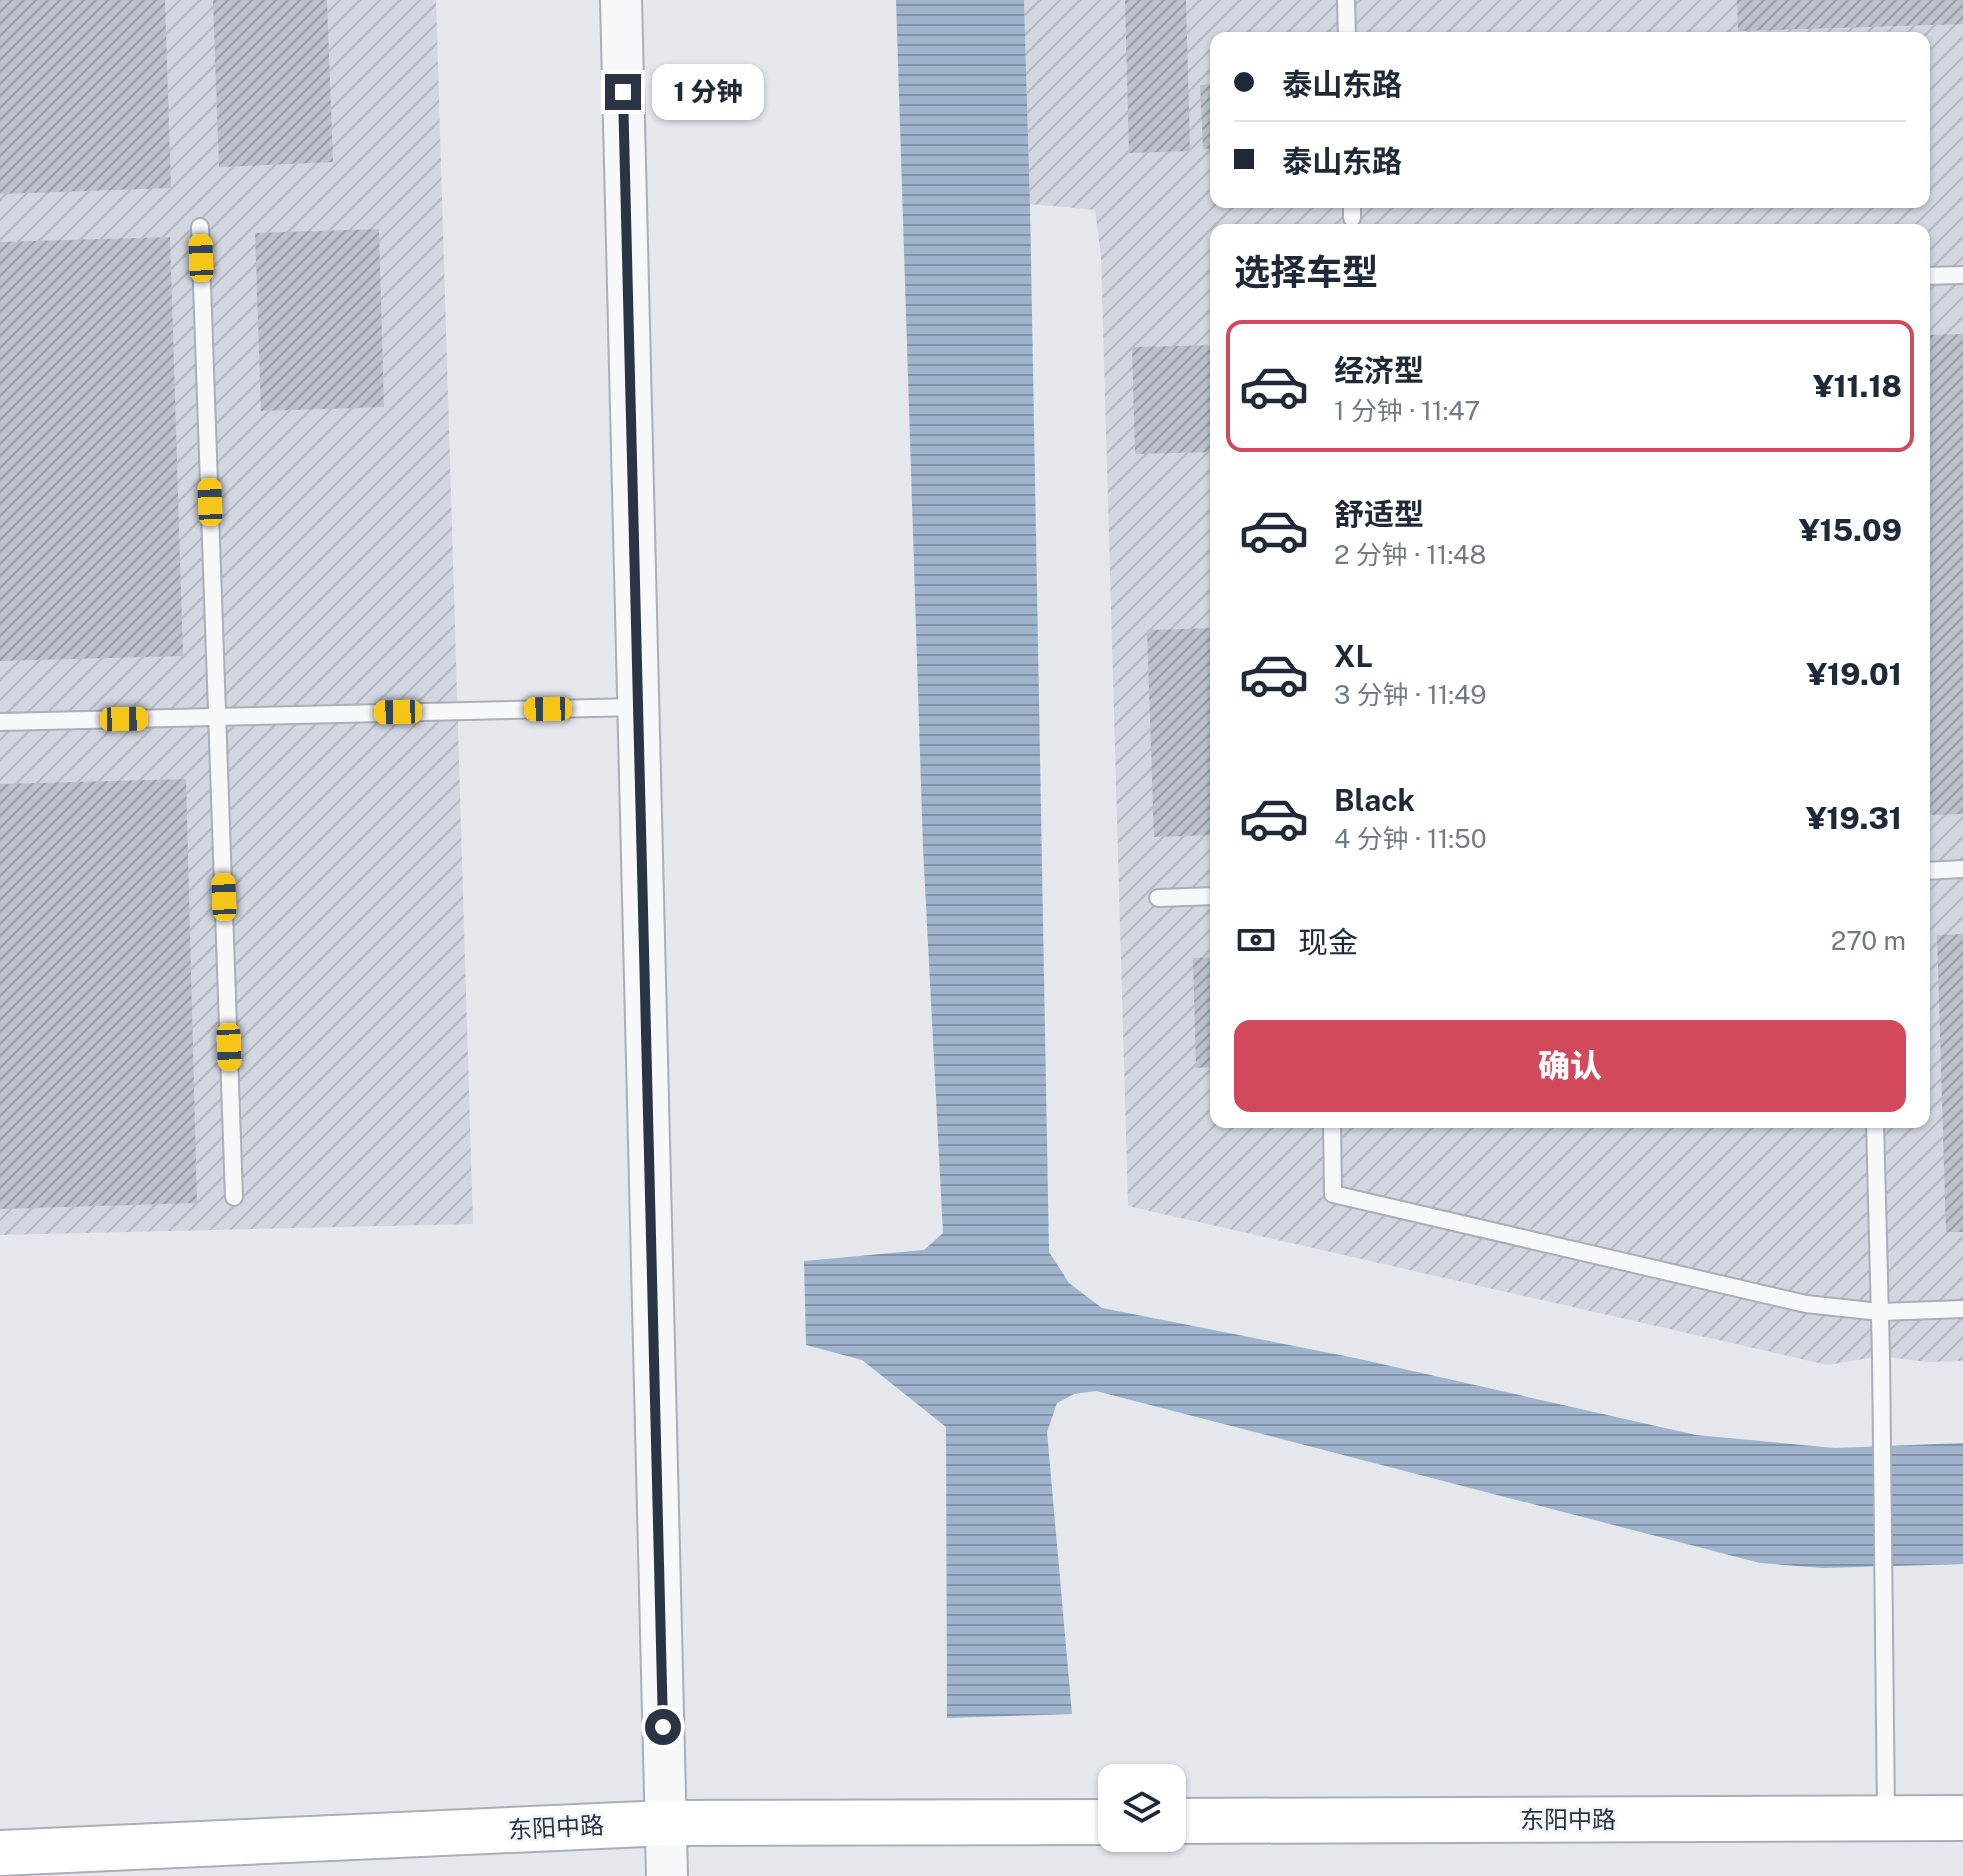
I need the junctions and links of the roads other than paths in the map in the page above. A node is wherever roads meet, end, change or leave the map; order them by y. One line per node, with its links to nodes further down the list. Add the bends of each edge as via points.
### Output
1 (621, 0): 7 (street)
2 (1346, 0): 3 (lane)
3 (1347, 32)
4 (200, 227): 8 (lane)
5 (1963, 275): 6 (lane)
6 (1930, 276)
7 (638, 707): 8 (lane); 23 (street)
8 (217, 717): 9 (lane); 16 (lane)
9 (0, 722)
10 (1963, 869): 11 (lane)
11 (1930, 871)
12 (1210, 896): 13 (lane)
13 (1158, 898)
14 (1332, 1128): 18 (lane, via 1333,1194 1806,1304)
15 (1875, 1128): 18 (lane)
16 (234, 1197)
17 (1963, 1309): 18 (lane)
18 (1880, 1312): 20 (lane)
19 (1963, 1818): 20 (main road, 东阳中路)
20 (1886, 1819): 21 (main road, 东阳中路)
21 (1186, 1821)
22 (1098, 1822): 23 (main road, 东阳中路)
23 (666, 1823): 24 (main road, 东阳中路); 25 (street)
24 (0, 1853)
25 (667, 1876)

